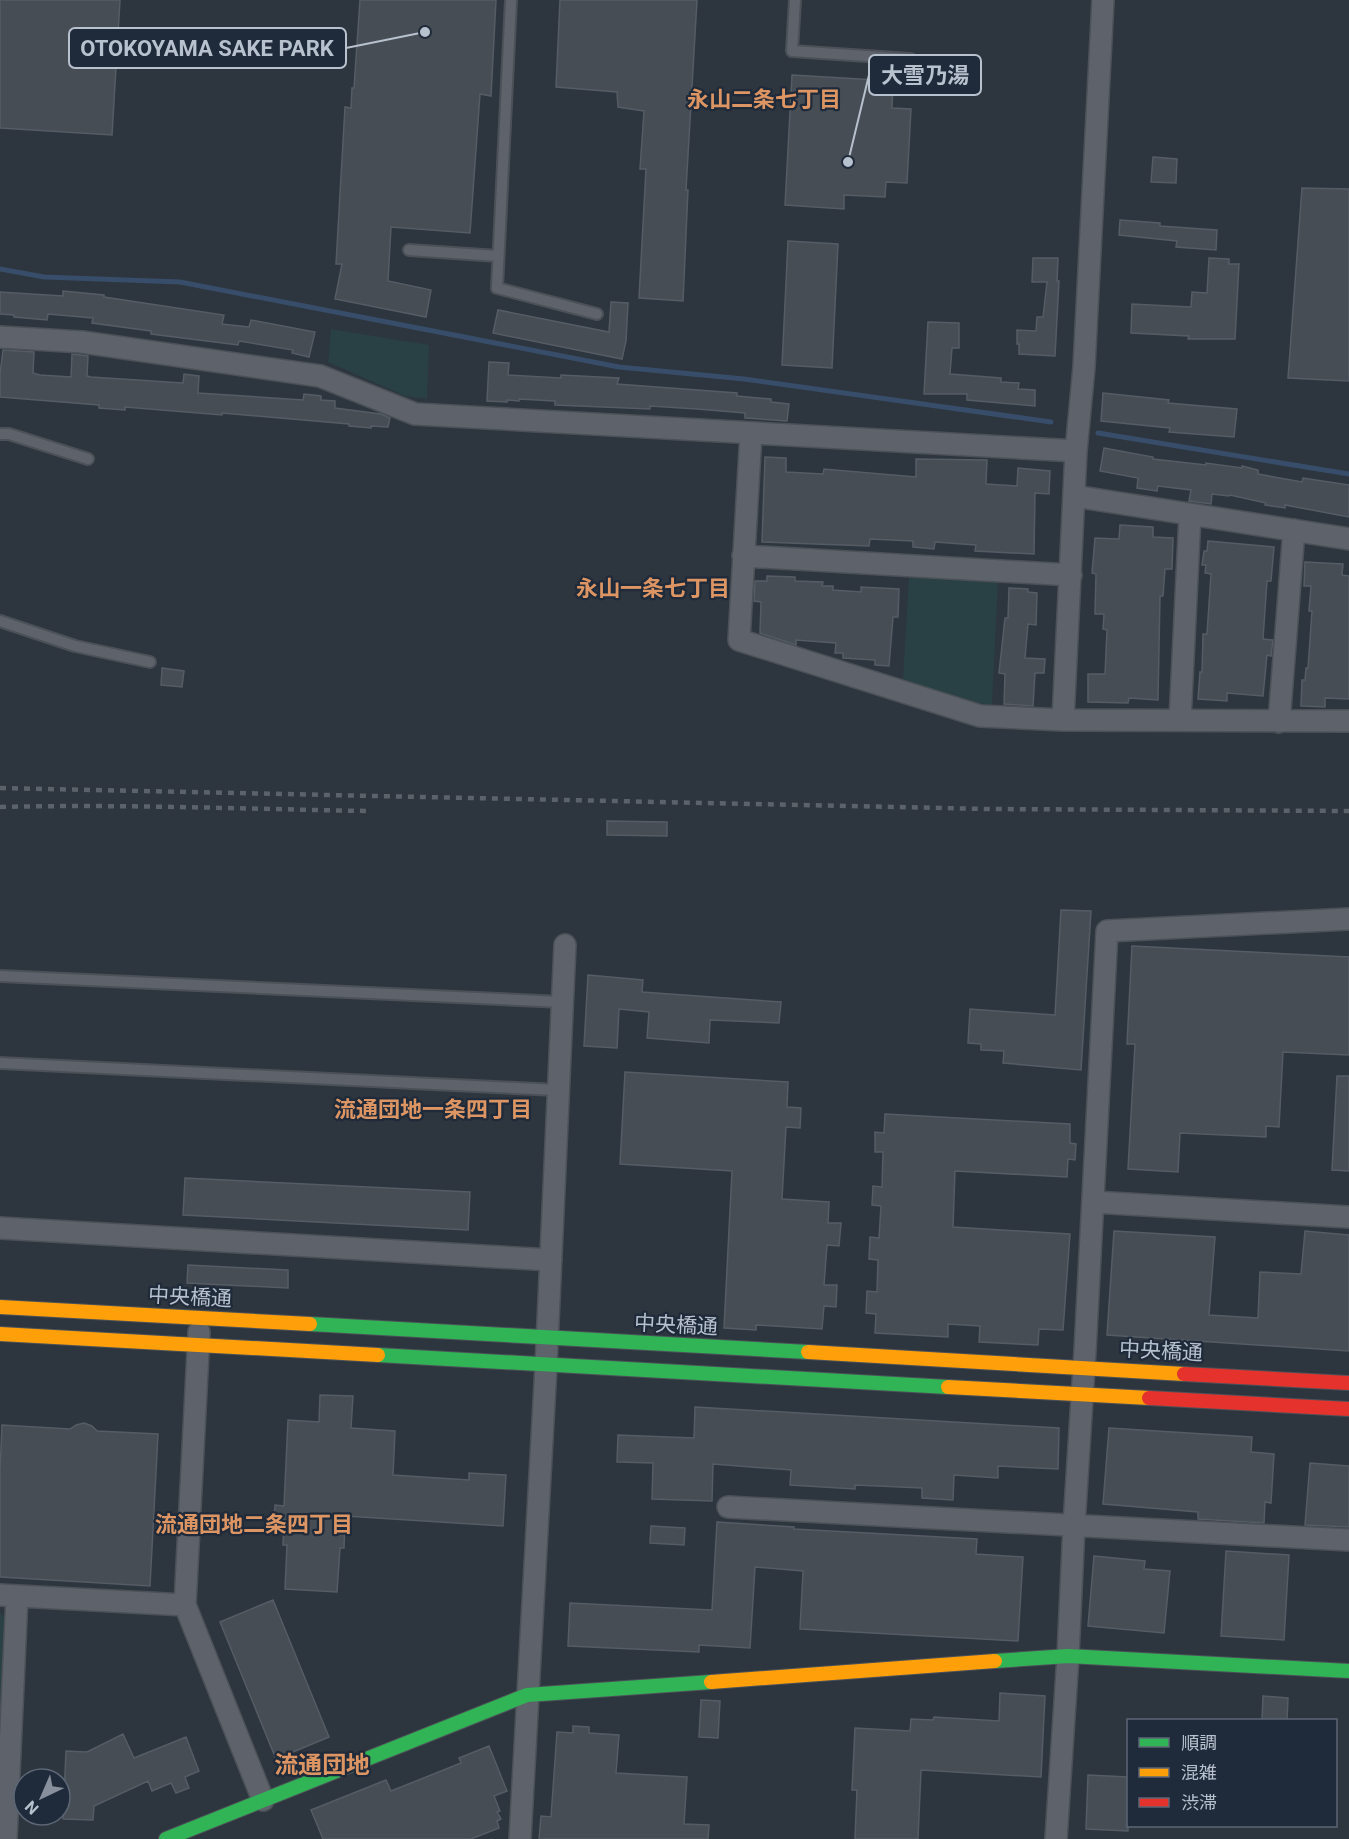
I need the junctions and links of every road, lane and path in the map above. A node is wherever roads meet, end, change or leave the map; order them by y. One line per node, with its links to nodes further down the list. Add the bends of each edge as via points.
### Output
1 (511, 0): 6 (lane)
2 (795, 0): 4 (lane, via 792,51)
3 (1103, 0): 11 (street)
4 (911, 59)
5 (409, 250): 6 (lane)
6 (498, 256): 7 (lane, via 497,288)
7 (597, 314)
8 (0, 337): 9 (street, via 82,342 320,376 416,414)
9 (751, 433): 11 (street); 17 (street)
10 (0, 434): 12 (lane)
11 (1076, 452): 13 (street)
12 (88, 459)
13 (1074, 496): 14 (street); 18 (street)
14 (1190, 514): 15 (street); 22 (street)
15 (1294, 530): 16 (street); 23 (street)
16 (1349, 539)
17 (743, 556): 18 (street); 21 (street, via 739,640 980,716)
18 (1071, 575): 21 (street)
19 (0, 621): 20 (lane, via 75,646)
20 (150, 662)
21 (1063, 720): 22 (street)
22 (1180, 720): 23 (street)
23 (1279, 722): 24 (street)
24 (1349, 722)
25 (1349, 919): 31 (street, via 1107,931)
26 (565, 945): 28 (street)
27 (0, 976): 28 (lane)
28 (562, 1002): 30 (street)
29 (0, 1063): 30 (lane)
30 (557, 1090): 34 (street)
31 (1093, 1202): 32 (street); 41 (street)
32 (1349, 1217)
33 (0, 1228): 34 (street)
34 (551, 1260): 38 (street)
35 (0, 1307): 36 (main road, 中央橋通)
36 (201, 1319): 38 (main road, 中央橋通); 39 (street)
37 (0, 1334): 39 (main road)
38 (547, 1339): 40 (street); 41 (main road, 中央橋通)
39 (198, 1346): 40 (main road); 49 (street)
40 (546, 1365): 43 (main road); 52 (street)
41 (1084, 1368): 42 (main road, 中央橋通); 43 (street)
42 (1349, 1383)
43 (1082, 1394): 44 (main road); 46 (street)
44 (1349, 1409)
45 (728, 1507): 46 (street)
46 (1074, 1525): 47 (street); 50 (street)
47 (1349, 1540)
48 (9, 1595): 49 (street); 53 (street)
49 (185, 1605): 54 (street)
50 (1068, 1656): 51 (main road); 52 (main road); 58 (street)
51 (1349, 1671)
52 (527, 1695): 54 (main road); 57 (street)
53 (5, 1759): 55 (street)
54 (263, 1800): 56 (main road)
55 (6, 1839)
56 (166, 1839)
57 (520, 1839)
58 (1056, 1839)

